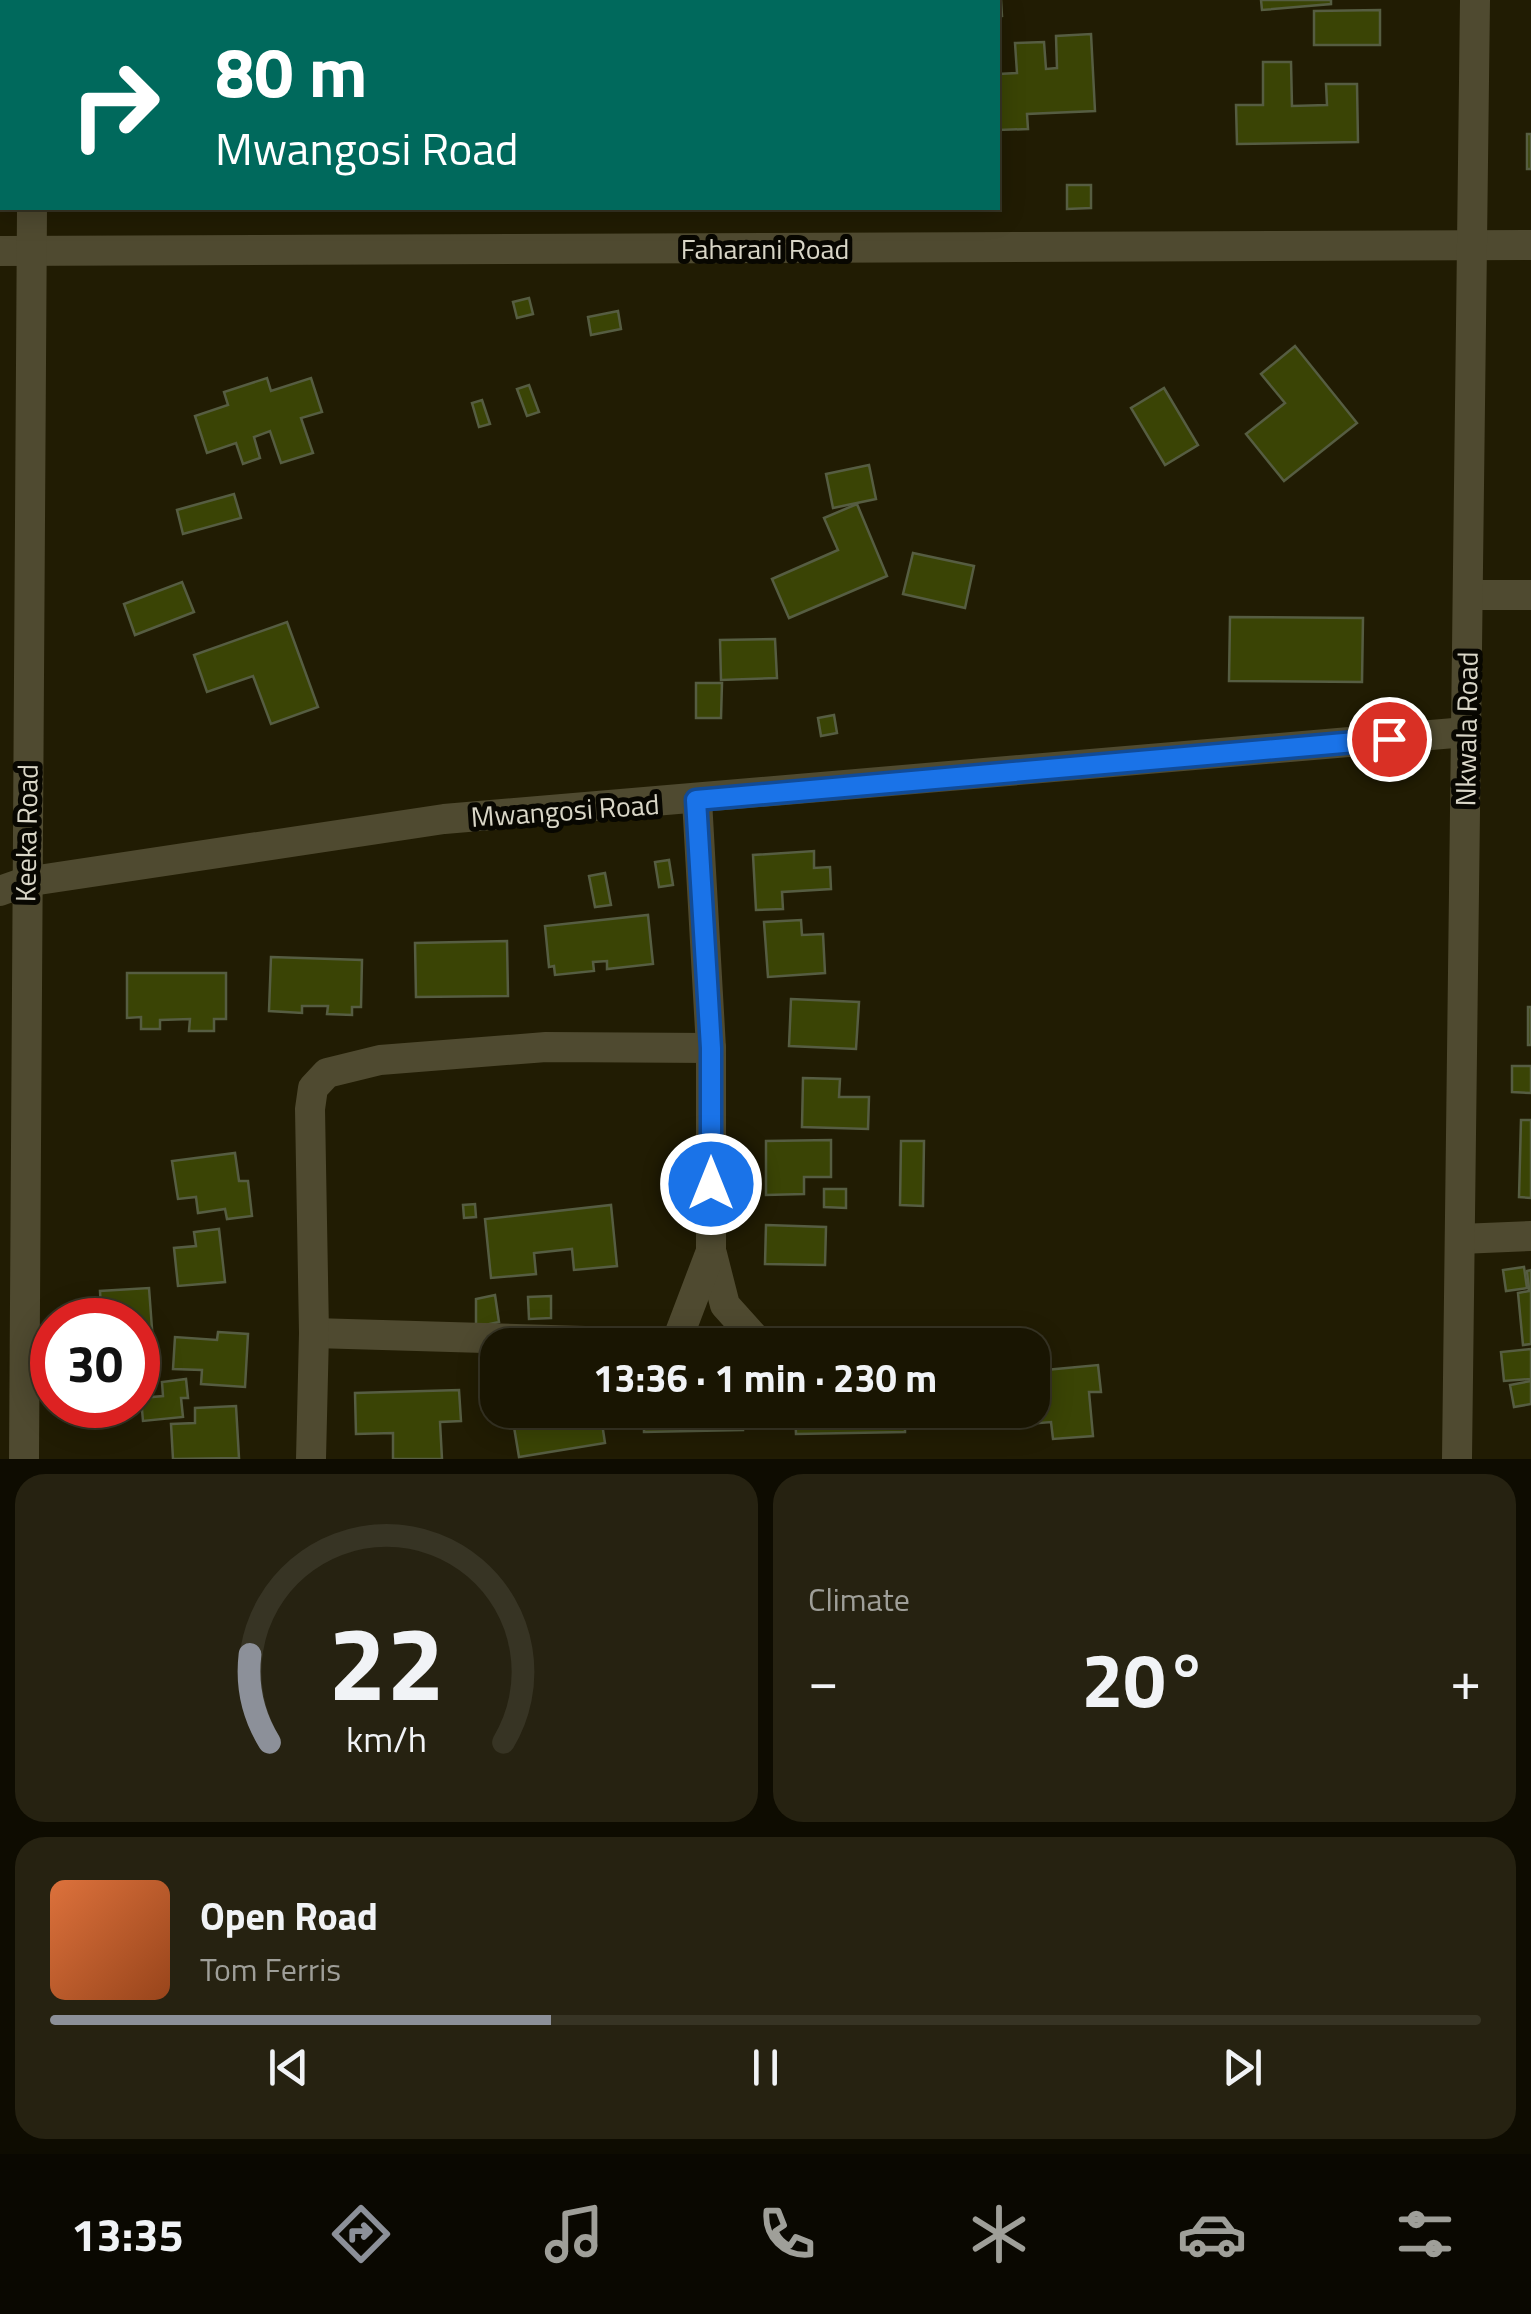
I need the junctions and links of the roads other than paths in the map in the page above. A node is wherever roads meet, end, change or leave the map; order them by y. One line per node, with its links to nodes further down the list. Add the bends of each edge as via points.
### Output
1 (1475, 0): 3 (street, Nkwala Road)
2 (32, 210): 6 (street, Keeka Road)
3 (1472, 245): 4 (street, Faharani Road); 6 (street, Faharani Road); 8 (street, Nkwala Road)
4 (1531, 245)
5 (0, 251): 6 (street, Faharani Road)
6 (32, 251): 11 (street, Keeka Road)
7 (1531, 594): 8 (street)
8 (1468, 595): 9 (street, Nkwala Road)
9 (1466, 732): 10 (street, Mwangosi Road); 14 (street, Nkwala Road)
10 (696, 800): 11 (street, Mwangosi Road, via 444,819); 12 (street)
11 (13, 887): 20 (street, Keeka Road)
12 (711, 1048): 15 (street); 18 (street, via 546,1047 380,1060 327,1073 313,1088 310,1109)
13 (1531, 1236): 14 (street)
14 (1460, 1239): 22 (street, Nkwala Road)
15 (711, 1251): 16 (street); 17 (street, via 725,1305)
16 (683, 1328)
17 (746, 1328)
18 (314, 1333): 19 (street); 21 (street)
19 (480, 1337)
20 (24, 1459)
21 (310, 1459)
22 (1458, 1459)

